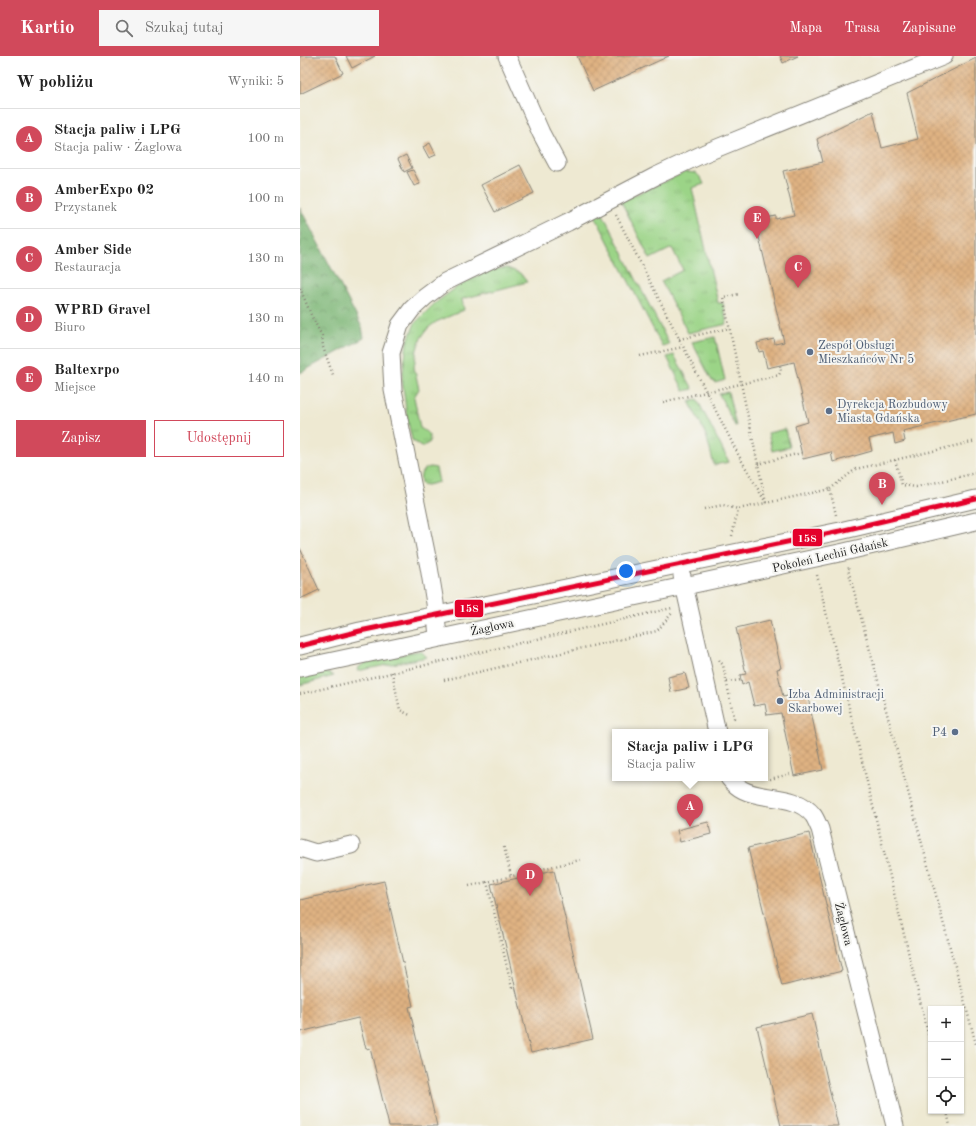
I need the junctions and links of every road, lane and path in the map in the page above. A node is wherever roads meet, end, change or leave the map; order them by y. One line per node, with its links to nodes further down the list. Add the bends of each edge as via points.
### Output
1 (507, 56): 3 (street)
2 (944, 56): 4 (street, via 705,153)
3 (557, 163)
4 (608, 200): 8 (path); 33 (street, via 445,282 412,309 400,325 391,353 393,390 429,567)
5 (300, 288): 12 (path, via 322,336 323,347)
6 (740, 294): 7 (path, via 724,298)
7 (730, 328): 8 (path); 13 (path)
8 (679, 339): 9 (path)
9 (683, 347): 10 (path); 14 (path)
10 (640, 356)
11 (780, 364): 13 (path, via 779,375)
12 (333, 375)
13 (741, 383): 14 (path); 19 (path)
14 (706, 391): 15 (path); 23 (path)
15 (663, 402)
16 (976, 441): 18 (path)
17 (801, 453): 19 (path)
18 (895, 460): 20 (path, via 902,485 916,487); 21 (path, via 856,469)
19 (758, 464): 23 (path)
20 (976, 473)
21 (830, 489): 23 (path); 26 (path)
22 (976, 498): 29 (street, Pokoleń Lechii Gdańsk, via 840,531)
23 (766, 503): 25 (path)
24 (704, 509): 25 (path, via 723,505)
25 (738, 509): 28 (path)
26 (837, 519)
27 (976, 521): 32 (street, Pokoleń Lechii Gdańsk)
28 (731, 540)
29 (679, 565): 32 (street); 33 (street, Żaglowa)
30 (848, 568): 56 (path)
31 (817, 575): 55 (path)
32 (684, 587): 34 (street, Żaglowa); 45 (street)
33 (436, 616): 34 (street); 35 (street, Żaglowa)
34 (438, 638): 37 (street, Żaglowa)
35 (300, 646)
36 (723, 665): 41 (path)
37 (300, 668)
38 (392, 672): 39 (path, via 677,607 657,631); 42 (path); 43 (path, via 400,710)
39 (444, 680)
40 (741, 680): 41 (path)
41 (727, 682): 44 (path)
42 (300, 694)
43 (410, 715)
44 (734, 718)
45 (716, 729)
46 (725, 782): 58 (street, Żaglowa, via 745,791 784,798 805,808 813,815 820,829)
47 (351, 845): 49 (street, via 316,853)
48 (504, 847): 51 (path)
49 (300, 848)
50 (580, 860): 51 (path)
51 (511, 876): 52 (path)
52 (487, 882): 53 (path); 54 (path)
53 (470, 886)
54 (512, 988)
55 (930, 1042)
56 (976, 1044)
57 (948, 1114): 59 (path)
58 (895, 1126)
59 (950, 1126)

